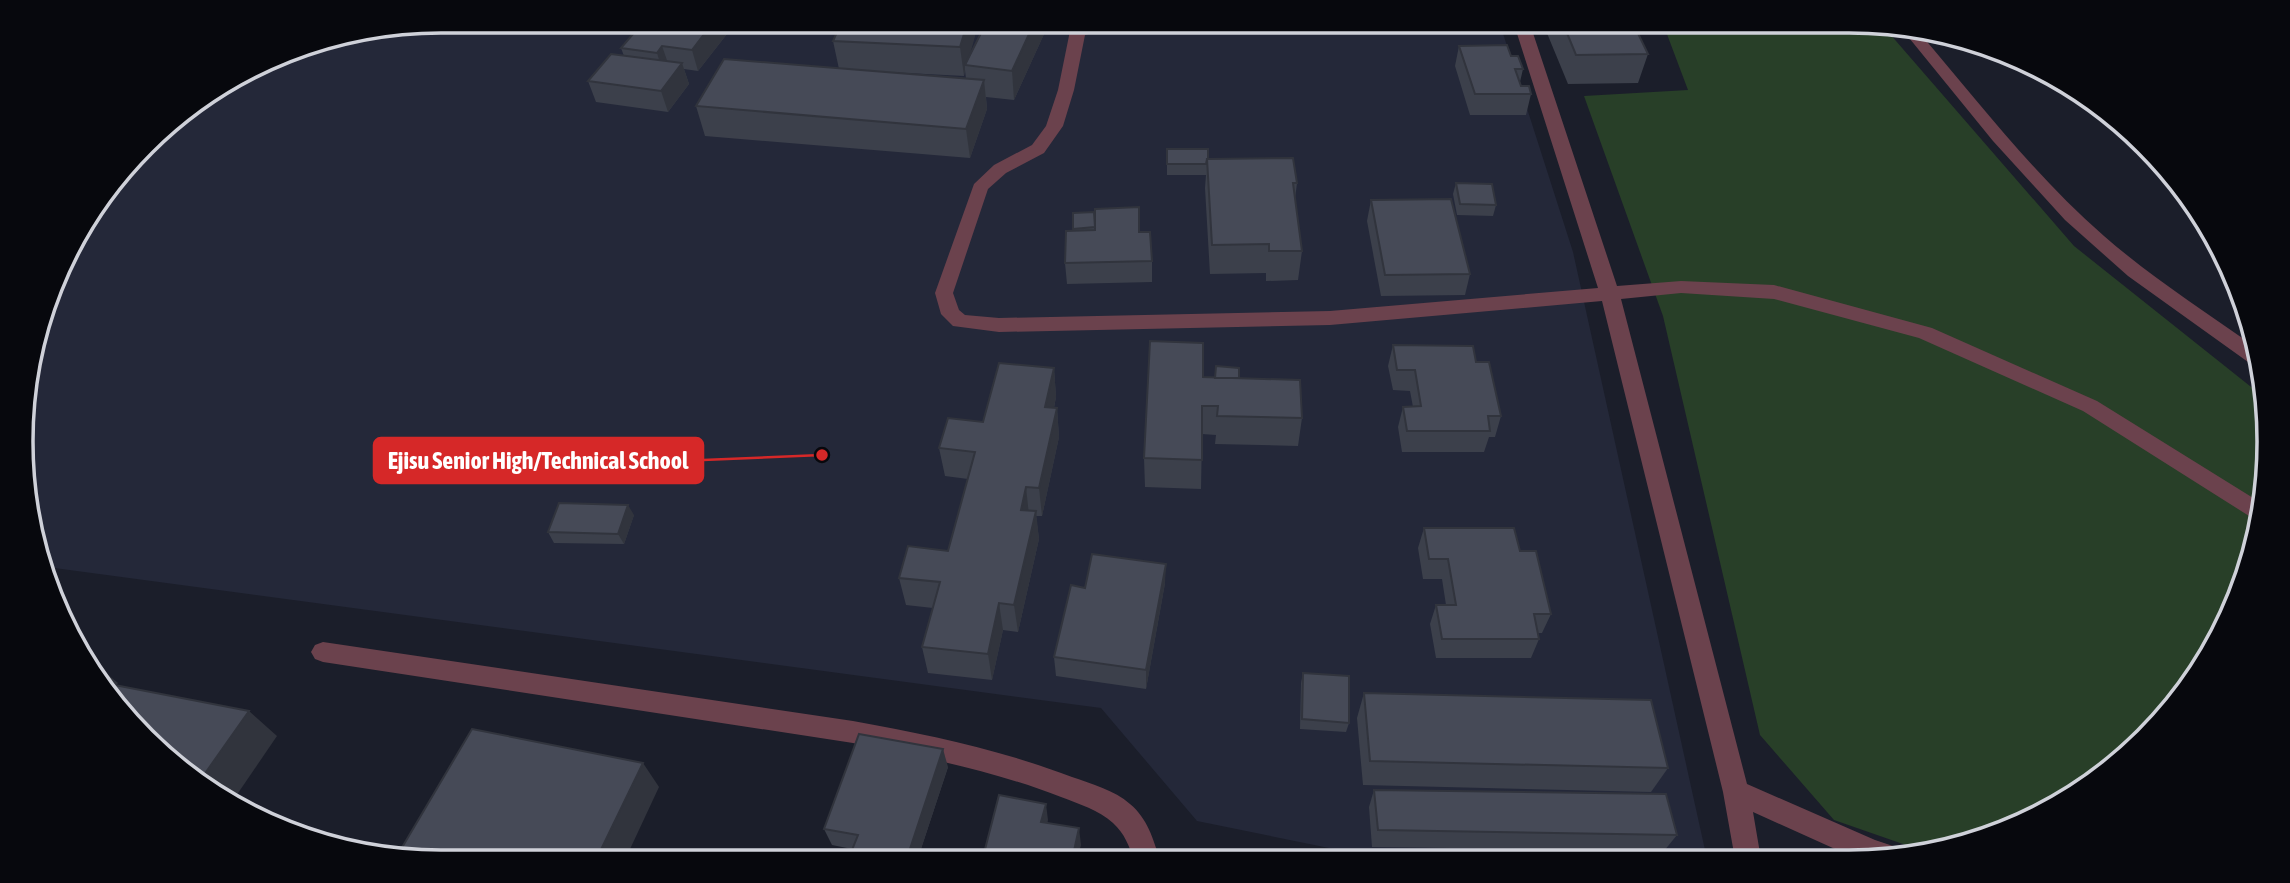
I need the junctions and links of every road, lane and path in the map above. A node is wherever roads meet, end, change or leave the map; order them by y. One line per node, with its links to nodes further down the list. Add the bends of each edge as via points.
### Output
1 (1077, 33): 4 (street, via 1057,124 1047,142 1000,167 980,188 944,293 951,314 960,321 999,325 1330,318)
2 (1525, 33): 4 (street)
3 (1917, 39): 5 (street, via 2054,199 2095,238)
4 (1609, 291): 6 (street, via 1681,287 1774,292 1925,333 2090,406); 8 (street)
5 (2246, 351)
6 (2251, 508)
7 (323, 652): 10 (street, via 928,746 1015,767 1101,800 1137,831)
8 (1736, 792): 9 (street); 11 (street)
9 (1867, 849)
10 (1144, 850)
11 (1746, 850)

